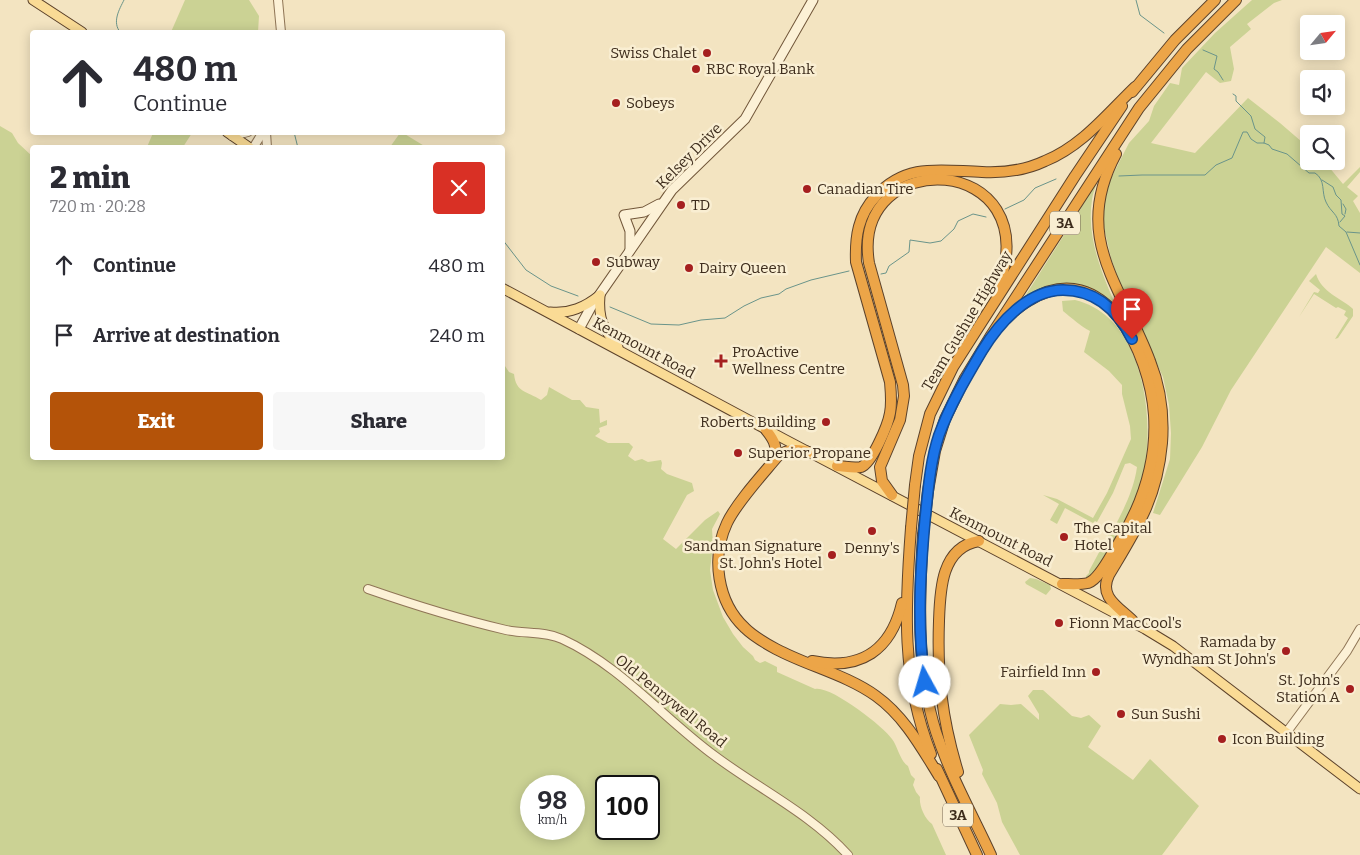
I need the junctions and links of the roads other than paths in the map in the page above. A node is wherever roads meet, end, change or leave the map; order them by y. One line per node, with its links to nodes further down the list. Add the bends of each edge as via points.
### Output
1 (33, 0): 6 (main road)
2 (278, 0): 7 (street)
3 (813, 0): 14 (main road, Kelsey Drive, via 745,119 676,185)
4 (1215, 0): 8 (highway, Team Gushue Highway / 3A)
5 (1236, 0): 9 (highway, Team Gushue Highway / 3A, via 1187,49)
6 (79, 30)
7 (281, 30)
8 (1135, 87): 18 (highway, Team Gushue Highway / 3A); 25 (highway, via 1076,144 1046,161 1006,171 916,172 894,180 871,201 857,230 856,262 890,382 890,413 879,441 864,465)
9 (1139, 108): 21 (highway, Team Gushue Highway / 3A); 32 (highway, via 1110,164 1099,210 1099,232 1105,262 1150,360 1158,385 1161,414 1162,441 1155,483 1141,522 1105,584 1107,595)
10 (232, 135): 12 (main road)
11 (263, 135): 13 (street)
12 (247, 145)
13 (254, 145)
14 (664, 201): 15 (main road, Kelsey Drive); 15 (main road, via 644,212 624,215 630,231)
15 (630, 252): 17 (main road, Kelsey Drive)
16 (505, 290): 19 (main road, Kenmount Road)
17 (600, 295): 19 (main road, via 573,311); 20 (main road, Kelsey Drive); 22 (main road, via 602,324)
18 (993, 303): 27 (highway, via 1005,266 1008,241 997,210 987,197 973,187 940,178 906,186 881,206 868,234 867,249 904,396 900,420 880,468 882,481); 31 (highway, Team Gushue Highway / 3A, bridge, via 953,367 930,414 915,485)
19 (547, 312): 20 (main road, Kenmount Road)
20 (579, 329): 22 (main road, Kenmount Road)
21 (990, 337): 29 (highway, via 1019,307 1038,296 1058,290 1079,291 1107,304 1118,316 1146,371 1153,408 1154,438 1152,462 1138,507 1096,578 1087,583); 38 (highway, Team Gushue Highway / 3A, bridge, via 965,378 935,450 920,575 923,670 927,695 947,760)
22 (621, 351): 23 (main road, Kenmount Road)
23 (766, 430): 24 (main road, Kenmount Road); 26 (highway, via 774,439 776,449)
24 (812, 453): 25 (main road, Kenmount Road); 26 (highway, via 798,450 783,452)
25 (837, 466): 27 (main road, Kenmount Road)
26 (767, 469): 34 (highway, via 728,520 720,543 719,576 729,607 743,627)
27 (892, 495): 28 (main road, Kenmount Road)
28 (979, 541): 29 (main road, Kenmount Road); 38 (highway, via 962,547 944,574 938,661 944,722)
29 (1062, 584): 32 (main road, Kenmount Road)
30 (368, 589): 39 (street, Old Pennywell Road, via 479,624 554,635 570,643 629,682 686,734 804,817)
31 (907, 590): 34 (highway, via 892,632 873,653 853,661 832,664); 36 (highway, Team Gushue Highway / 3A, via 908,666 919,718)
32 (1133, 621): 35 (main road, Kenmount Road, via 1173,646)
33 (1360, 629): 35 (street, via 1348,651)
34 (788, 654): 36 (highway, via 864,688 888,705)
35 (1286, 733): 37 (main road, Kenmount Road)
36 (939, 776): 40 (highway, Team Gushue Highway / 3A)
37 (1360, 789)
38 (971, 813): 41 (highway, Team Gushue Highway / 3A)
39 (848, 855)
40 (977, 855)
41 (990, 855)

